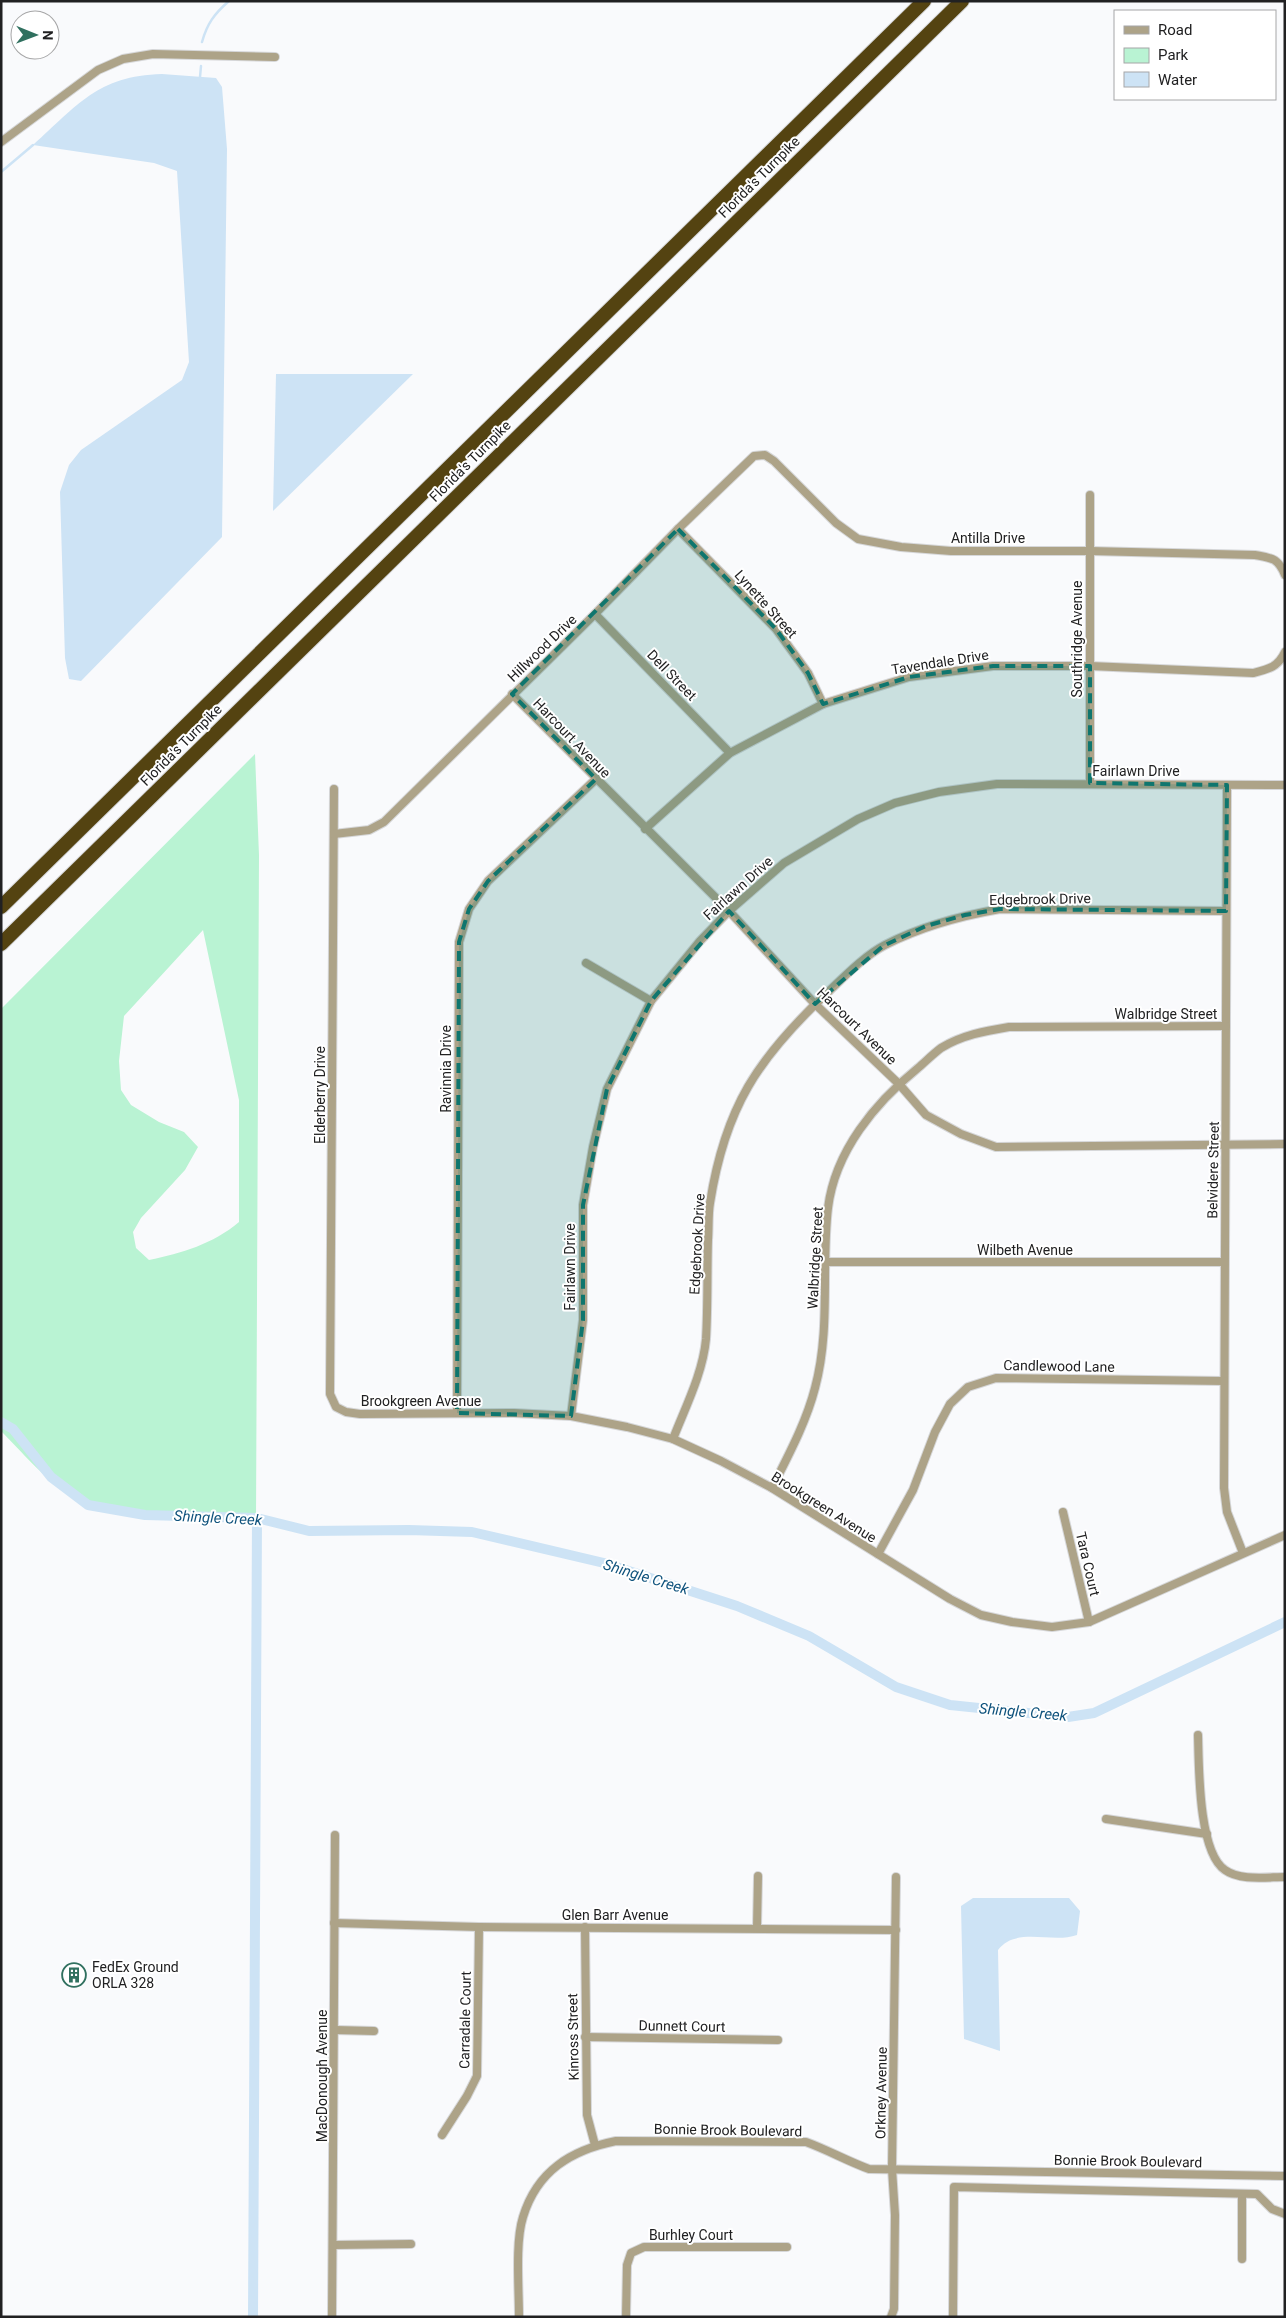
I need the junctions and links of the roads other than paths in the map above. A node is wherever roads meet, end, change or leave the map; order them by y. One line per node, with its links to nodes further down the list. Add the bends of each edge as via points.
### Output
1 (924, 1): 23 (highway, Florida's Turnpike)
2 (962, 1): 26 (highway, Florida's Turnpike)
3 (274, 56): 4 (street, via 153,54 124,59 98,70)
4 (1, 142)
5 (754, 456): 7 (street, Hillwood Drive); 8 (street, Antilla Drive, via 765,455 774,461 836,523 858,539 901,548 951,551)
6 (1090, 494): 8 (street, Southridge Avenue)
7 (678, 529): 10 (street, Hillwood Drive); 14 (street, Lynette Street, via 776,629 808,673)
8 (1090, 551): 9 (street, Antilla Drive, via 1255,555 1280,564); 12 (street, Southridge Avenue)
9 (1285, 575)
10 (595, 614): 13 (street, Hillwood Drive); 15 (street, Dell Street)
11 (1285, 652): 12 (street, Tavendale Drive, via 1272,669 1253,673)
12 (1090, 666): 14 (street, Tavendale Drive, via 993,666 909,677); 17 (street, Southridge Avenue)
13 (512, 694): 16 (street, Harcourt Avenue); 22 (street, Hillwood Drive, via 384,822 369,830)
14 (823, 704): 15 (street, Tavendale Drive)
15 (730, 753): 21 (street, Tavendale Drive)
16 (596, 779): 21 (street, Harcourt Avenue); 38 (street, Ravinnia Drive, via 488,881 469,908 459,942)
17 (1090, 783): 18 (street, Fairlawn Drive); 24 (street, Fairlawn Drive, via 997,784 939,792 895,803 858,819 784,863)
18 (1227, 785): 19 (street, Fairlawn Drive); 25 (street, Belvidere Street)
19 (1285, 785)
20 (334, 788): 22 (street, Elderberry Drive)
21 (645, 829): 24 (street, Harcourt Avenue)
22 (334, 834): 37 (street, Elderberry Drive)
23 (1, 907)
24 (729, 911): 28 (street, Fairlawn Drive, via 700,940); 29 (street, Harcourt Avenue)
25 (1226, 911): 29 (street, Edgebrook Drive, via 1000,909 965,915 926,926 883,946); 30 (street, Belvidere Street)
26 (1, 944)
27 (586, 963): 28 (street)
28 (651, 1001): 39 (street, Fairlawn Drive, via 607,1089 593,1147 583,1205 582,1320)
29 (815, 1004): 31 (street, Harcourt Avenue); 40 (street, Edgebrook Drive, via 766,1056 738,1102 720,1150 709,1205 706,1340 701,1366)
30 (1226, 1026): 31 (street, Walbridge Street, via 1009,1027 973,1033 941,1048); 33 (street, Belvidere Street)
31 (899, 1084): 33 (street, Harcourt Avenue, via 926,1115 960,1134 996,1147); 34 (street, Walbridge Street, via 851,1142 839,1166 828,1206)
32 (1285, 1144): 33 (street, Harcourt Avenue)
33 (1226, 1145): 35 (street, Belvidere Street)
34 (826, 1262): 35 (street, Wilbeth Avenue); 41 (street, Walbridge Street, via 824,1330 816,1388 796,1442)
35 (1224, 1262): 36 (street, Belvidere Street)
36 (1224, 1381): 44 (street, Belvidere Street, via 1224,1488 1227,1512); 45 (street, Candlewood Lane, via 996,1378 968,1387 950,1404 942,1418 913,1490)
37 (332, 1401): 38 (street, Brookgreen Avenue, via 346,1412 360,1414)
38 (457, 1413): 39 (street, Brookgreen Avenue)
39 (572, 1416): 40 (street, Brookgreen Avenue)
40 (673, 1439): 41 (street, Brookgreen Avenue)
41 (772, 1488): 45 (street, Brookgreen Avenue)
42 (1063, 1512): 46 (street, Tara Court)
43 (1285, 1535): 44 (street, Brookgreen Avenue)
44 (1242, 1553): 46 (street, Brookgreen Avenue)
45 (878, 1554): 46 (street, Brookgreen Avenue, via 920,1582 981,1615 1052,1627)
46 (1089, 1622)
47 (1198, 1735): 49 (street, via 1199,1794)
48 (1106, 1819): 49 (street)
49 (1207, 1834): 53 (street, via 1215,1862 1226,1871 1240,1876)
50 (335, 1835): 54 (street, MacDonough Avenue)
51 (758, 1876): 57 (street)
52 (896, 1877): 58 (street, Orkney Avenue)
53 (1285, 1877)
54 (334, 1923): 55 (street, Glen Barr Avenue); 59 (street, MacDonough Avenue)
55 (479, 1926): 56 (street, Glen Barr Avenue); 63 (street, Carradale Court, via 477,2076)
56 (585, 1927): 57 (street, Glen Barr Avenue); 61 (street, Kinross Street)
57 (757, 1928): 58 (street, Glen Barr Avenue)
58 (896, 1930): 65 (street, Orkney Avenue)
59 (335, 2030): 60 (street); 72 (street, MacDonough Avenue)
60 (374, 2031)
61 (585, 2037): 62 (street, Dunnett Court); 64 (street, Kinross Street, via 587,2115)
62 (778, 2040)
63 (442, 2135)
64 (595, 2146): 65 (street, Bonnie Brook Boulevard, via 616,2141 806,2142 869,2169); 77 (street, Bonnie Brook Boulevard, via 575,2153 552,2169 533,2193 522,2218)
65 (892, 2169): 67 (street, Bonnie Brook Boulevard); 75 (street, Orkney Avenue, via 895,2215)
66 (1285, 2176): 67 (street, Bonnie Brook Boulevard)
67 (1272, 2177): 68 (street, Bonnie Brook Boulevard)
68 (1285, 2181)
69 (1242, 2194): 70 (street, via 1257,2194 1272,2209); 74 (street); 79 (street, via 954,2187)
70 (1285, 2214)
71 (411, 2244): 72 (street)
72 (334, 2245): 76 (street, MacDonough Avenue)
73 (787, 2247): 78 (street, Burhley Court, via 644,2247 631,2253 627,2265)
74 (1242, 2259)
75 (893, 2313)
76 (332, 2317)
77 (519, 2317)
78 (626, 2317)
79 (953, 2317)

